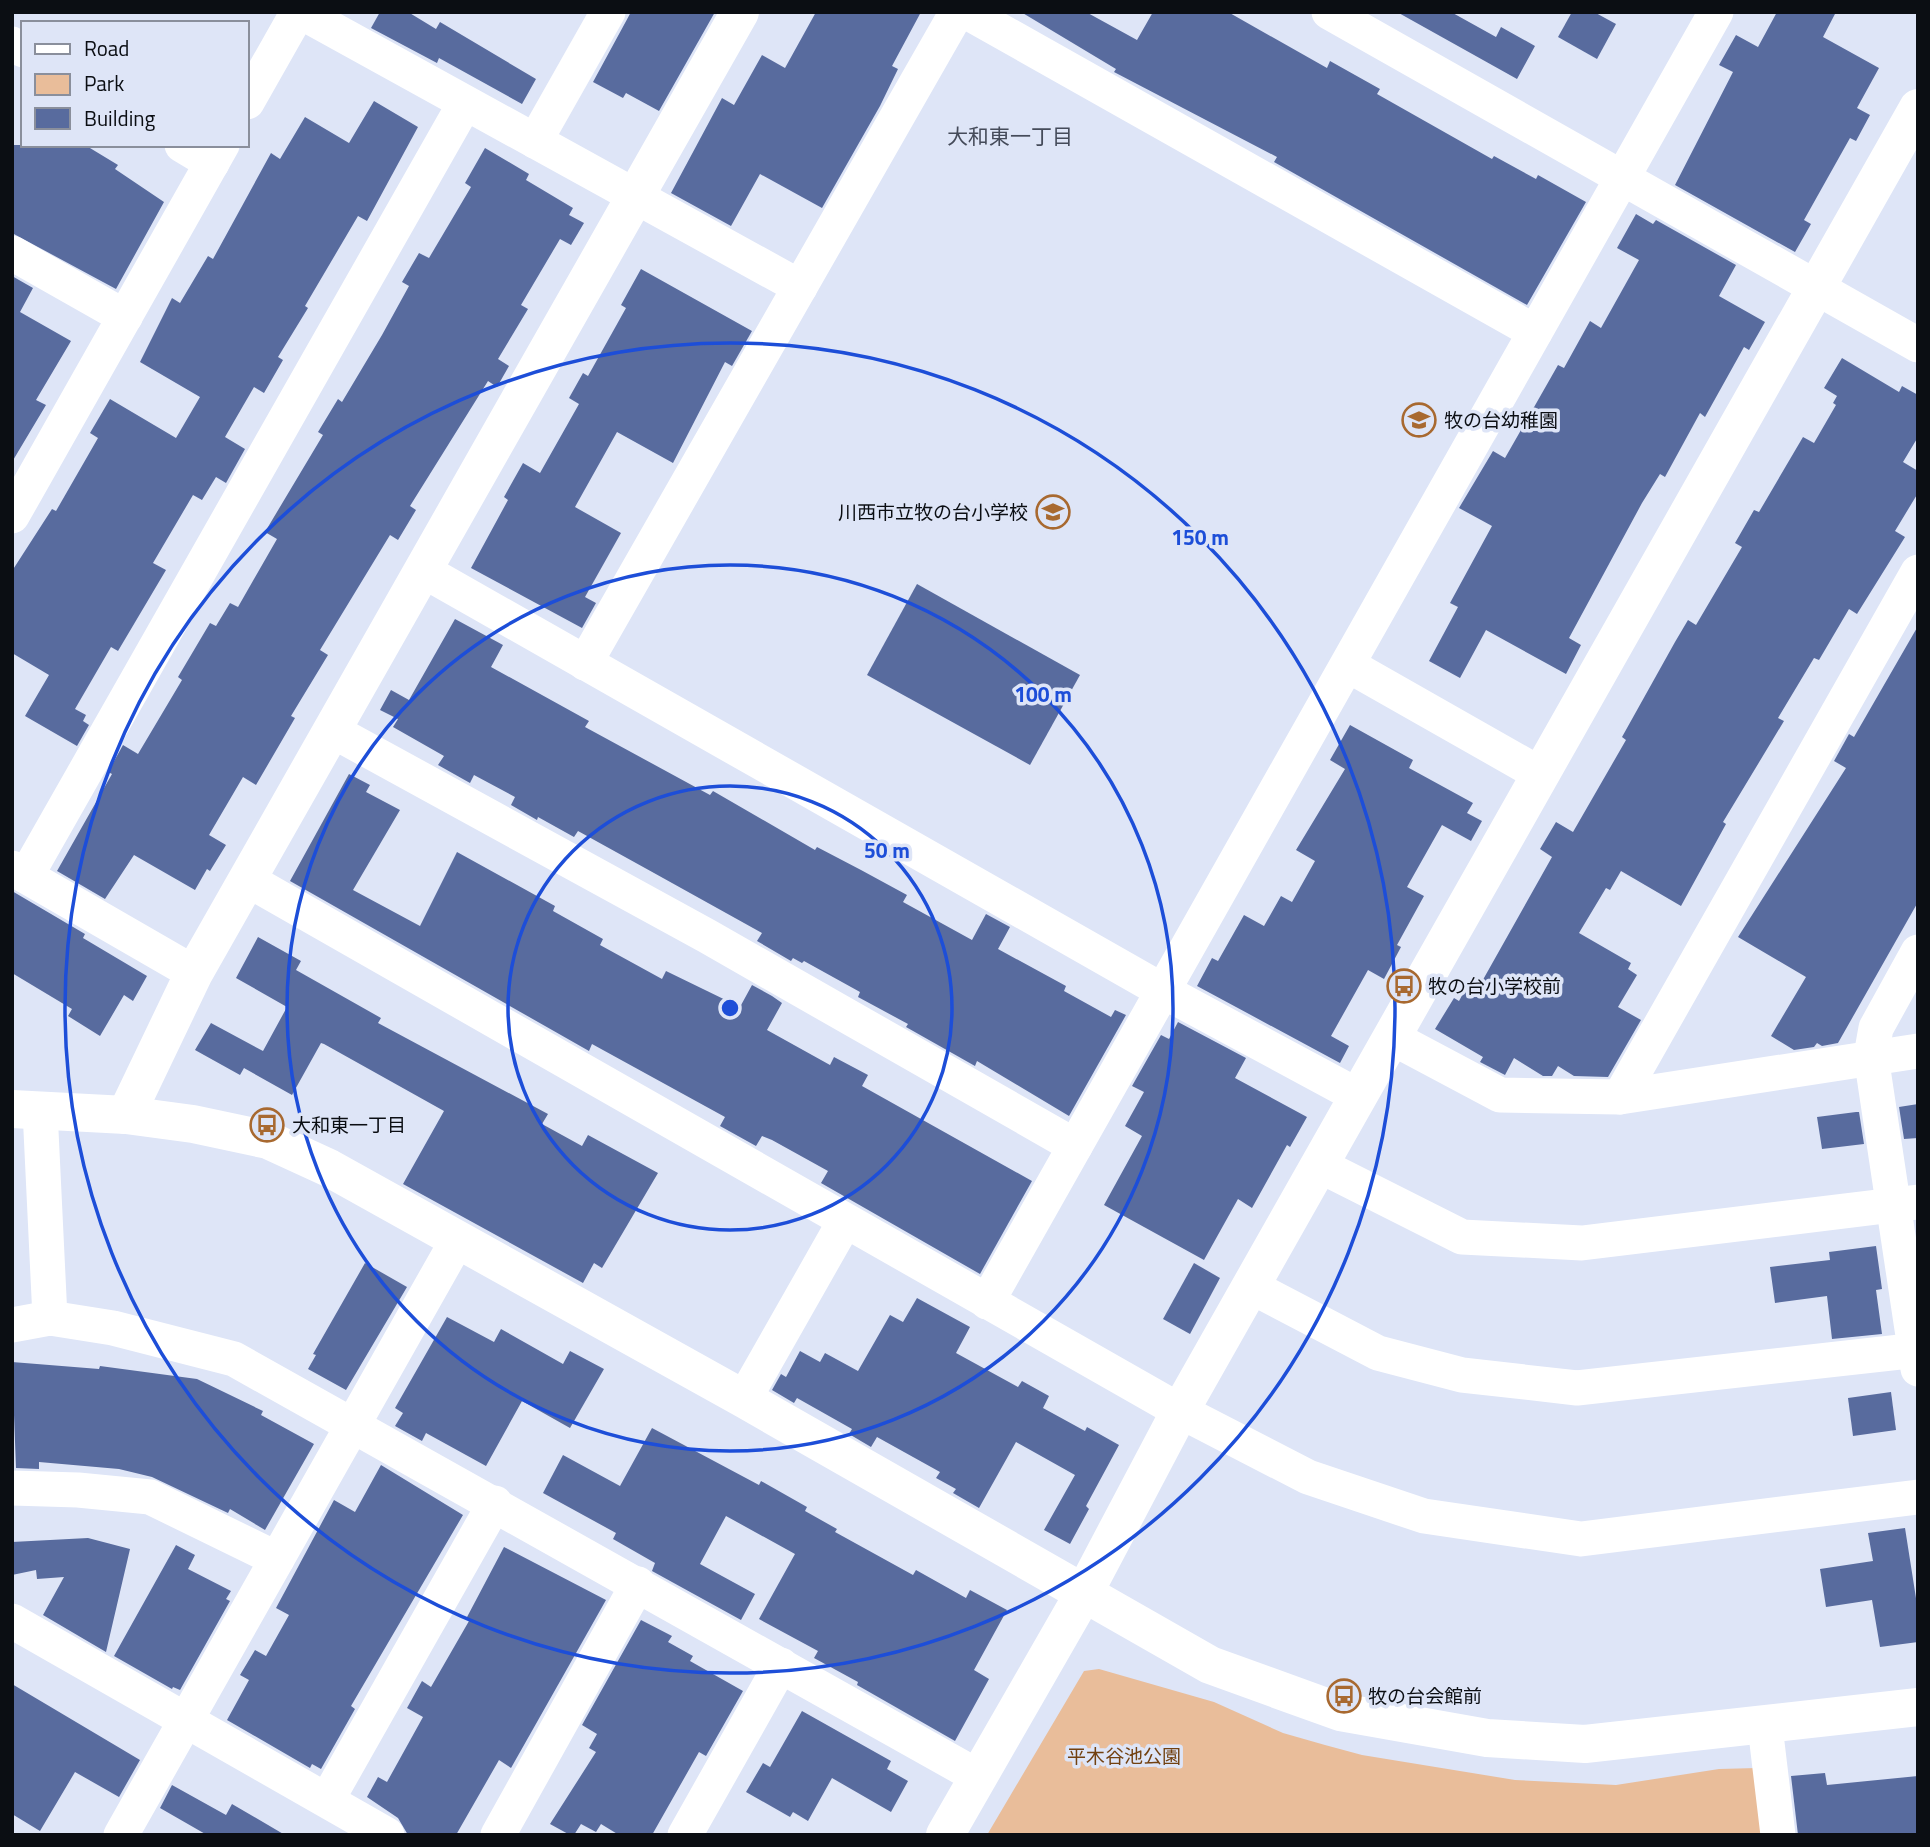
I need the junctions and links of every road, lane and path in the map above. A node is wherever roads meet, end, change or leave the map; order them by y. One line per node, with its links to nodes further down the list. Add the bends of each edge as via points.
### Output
1 (299, 12): 8 (street); 9 (street)
2 (608, 12): 11 (street)
3 (740, 12): 15 (street)
4 (957, 12): 17 (street)
5 (967, 12): 20 (street)
6 (1329, 12): 14 (street)
7 (1704, 16): 14 (street)
8 (248, 100)
9 (465, 103): 11 (street); 30 (street)
10 (1918, 108): 18 (street)
11 (535, 141): 15 (street)
12 (190, 147): 13 (street)
13 (217, 154): 19 (street)
14 (1622, 178): 18 (street); 20 (street)
15 (633, 196): 17 (street); 24 (street)
16 (12, 253): 19 (street)
17 (800, 287): 26 (street)
18 (1816, 287): 21 (street); 29 (street)
19 (125, 317): 22 (street)
20 (1535, 332): 27 (street)
21 (1918, 345)
22 (25, 465): 23 (street)
23 (12, 516)
24 (424, 571): 26 (street); 28 (street)
25 (1918, 572): 39 (street)
26 (585, 663): 34 (street)
27 (1348, 664): 29 (street); 34 (street)
28 (333, 731): 31 (street); 42 (street)
29 (1540, 774): 35 (street)
30 (19, 872): 33 (street)
31 (248, 880): 33 (street); 45 (street)
32 (1918, 953): 37 (street, via 1876,1028)
33 (194, 973): 41 (street)
34 (1163, 991): 38 (street); 42 (street)
35 (1391, 1037): 38 (street); 39 (street, via 1500,1095)
36 (1918, 1051): 37 (street)
37 (1871, 1056): 39 (street); 44 (street)
38 (1358, 1096): 43 (street)
39 (1620, 1097)
40 (20, 1108): 41 (street); 49 (street)
41 (126, 1115): 46 (street, via 268,1140)
42 (1076, 1146): 48 (street)
43 (1319, 1165): 44 (street, via 1462,1237 1583,1243); 47 (street)
44 (1906, 1204): 51 (street)
45 (845, 1221): 48 (street); 52 (street)
46 (458, 1239): 52 (street); 54 (street)
47 (1250, 1286): 51 (street, via 1378,1353 1462,1375 1577,1388); 53 (street)
48 (987, 1303): 53 (street)
49 (50, 1318): 50 (street); 54 (street, via 113,1328 233,1359)
50 (12, 1325)
51 (1917, 1357)
52 (744, 1399): 60 (street)
53 (1180, 1411): 56 (street, via 1308,1477 1424,1516 1581,1539); 60 (street)
54 (353, 1424): 57 (street); 58 (street)
55 (12, 1488): 58 (street, via 150,1497)
56 (1918, 1497)
57 (495, 1503): 59 (street); 67 (street)
58 (277, 1559): 64 (street)
59 (638, 1584): 62 (street); 70 (street)
60 (1084, 1593): 65 (street, via 1210,1665 1340,1712 1388,1722 1486,1738 1585,1744); 66 (street)
61 (12, 1621): 64 (street)
62 (781, 1665): 66 (street); 71 (street)
63 (1918, 1707): 65 (street)
64 (186, 1720): 67 (street); 68 (street)
65 (1765, 1726): 73 (street)
66 (977, 1776): 72 (street)
67 (327, 1800): 69 (street)
68 (121, 1835)
69 (387, 1835)
70 (498, 1835)
71 (685, 1835)
72 (945, 1835)
73 (1778, 1835)

